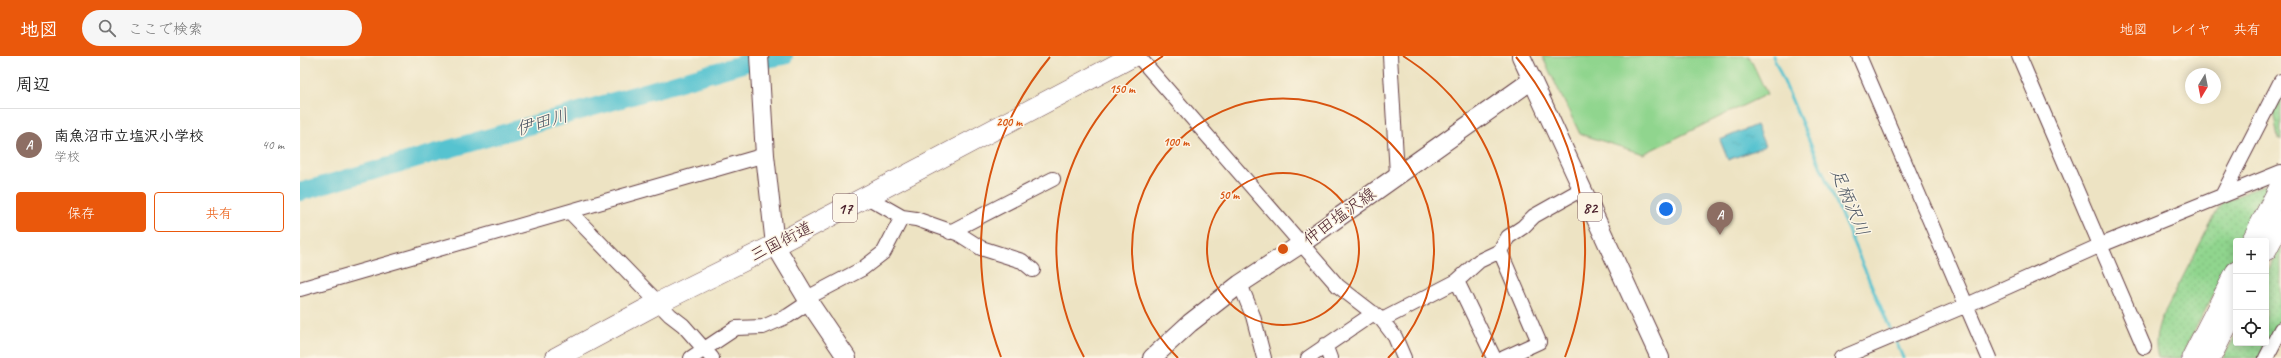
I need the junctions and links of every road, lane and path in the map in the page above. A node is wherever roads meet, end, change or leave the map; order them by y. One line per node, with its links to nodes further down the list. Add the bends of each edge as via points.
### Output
1 (759, 56): 10 (main road)
2 (1133, 56): 16 (highway, 三国街道 / 17)
3 (1138, 56): 22 (street)
4 (1390, 56): 11 (street)
5 (1521, 56): 8 (main road, 82)
6 (1859, 56): 34 (street)
7 (2019, 56): 23 (street)
8 (1532, 80): 11 (main road, 仲田塩沢線); 14 (main road, 82)
9 (2281, 81): 15 (street)
10 (765, 155): 17 (street); 25 (main road)
11 (1397, 174): 22 (main road, 仲田塩沢線)
12 (1053, 179): 20 (street)
13 (2280, 182): 15 (street); 21 (highway)
14 (1582, 189): 26 (street, via 1534,216 1508,237); 51 (main road, 82)
15 (2224, 194): 23 (street)
16 (867, 197): 18 (street); 25 (highway, 三国街道 / 17)
17 (570, 212): 31 (street); 33 (street)
18 (902, 217): 20 (street, via 916,219); 32 (street, via 884,252 862,269)
19 (2281, 221): 24 (highway)
20 (950, 232): 27 (street, via 959,234 981,248 1022,261)
21 (2253, 238)
22 (1301, 244): 30 (main road, 仲田塩沢線); 36 (street, via 1338,286)
23 (2101, 244): 34 (street); 39 (street)
24 (2269, 244)
25 (775, 245): 32 (main road); 33 (highway, 三国街道 / 17)
26 (1500, 251): 29 (street, via 1479,261); 50 (street, via 1539,342)
27 (1033, 270)
28 (2235, 274): 54 (highway)
29 (1457, 281): 36 (street); 49 (street)
30 (1240, 284): 44 (main road, 仲田塩沢線, via 1190,323); 45 (street, via 1253,316)
31 (300, 289)
32 (808, 300): 40 (street, via 788,316 763,327 736,328); 43 (main road)
33 (658, 303): 40 (street); 41 (highway, 三国街道 / 17)
34 (1968, 305): 52 (street); 53 (street)
35 (2235, 310): 55 (highway)
36 (1378, 317): 38 (street); 48 (street, via 1395,337)
37 (2281, 329): 56 (street)
38 (1325, 345): 46 (street); 47 (street)
39 (2144, 347)
40 (708, 354): 42 (street)
41 (556, 358)
42 (691, 358)
43 (847, 358)
44 (1152, 358)
45 (1264, 358)
46 (1308, 358)
47 (1330, 358)
48 (1404, 358)
49 (1494, 358)
50 (1504, 358)
51 (1660, 358)
52 (1840, 358)
53 (1989, 358)
54 (2192, 358)
55 (2210, 358)
56 (2266, 358)

